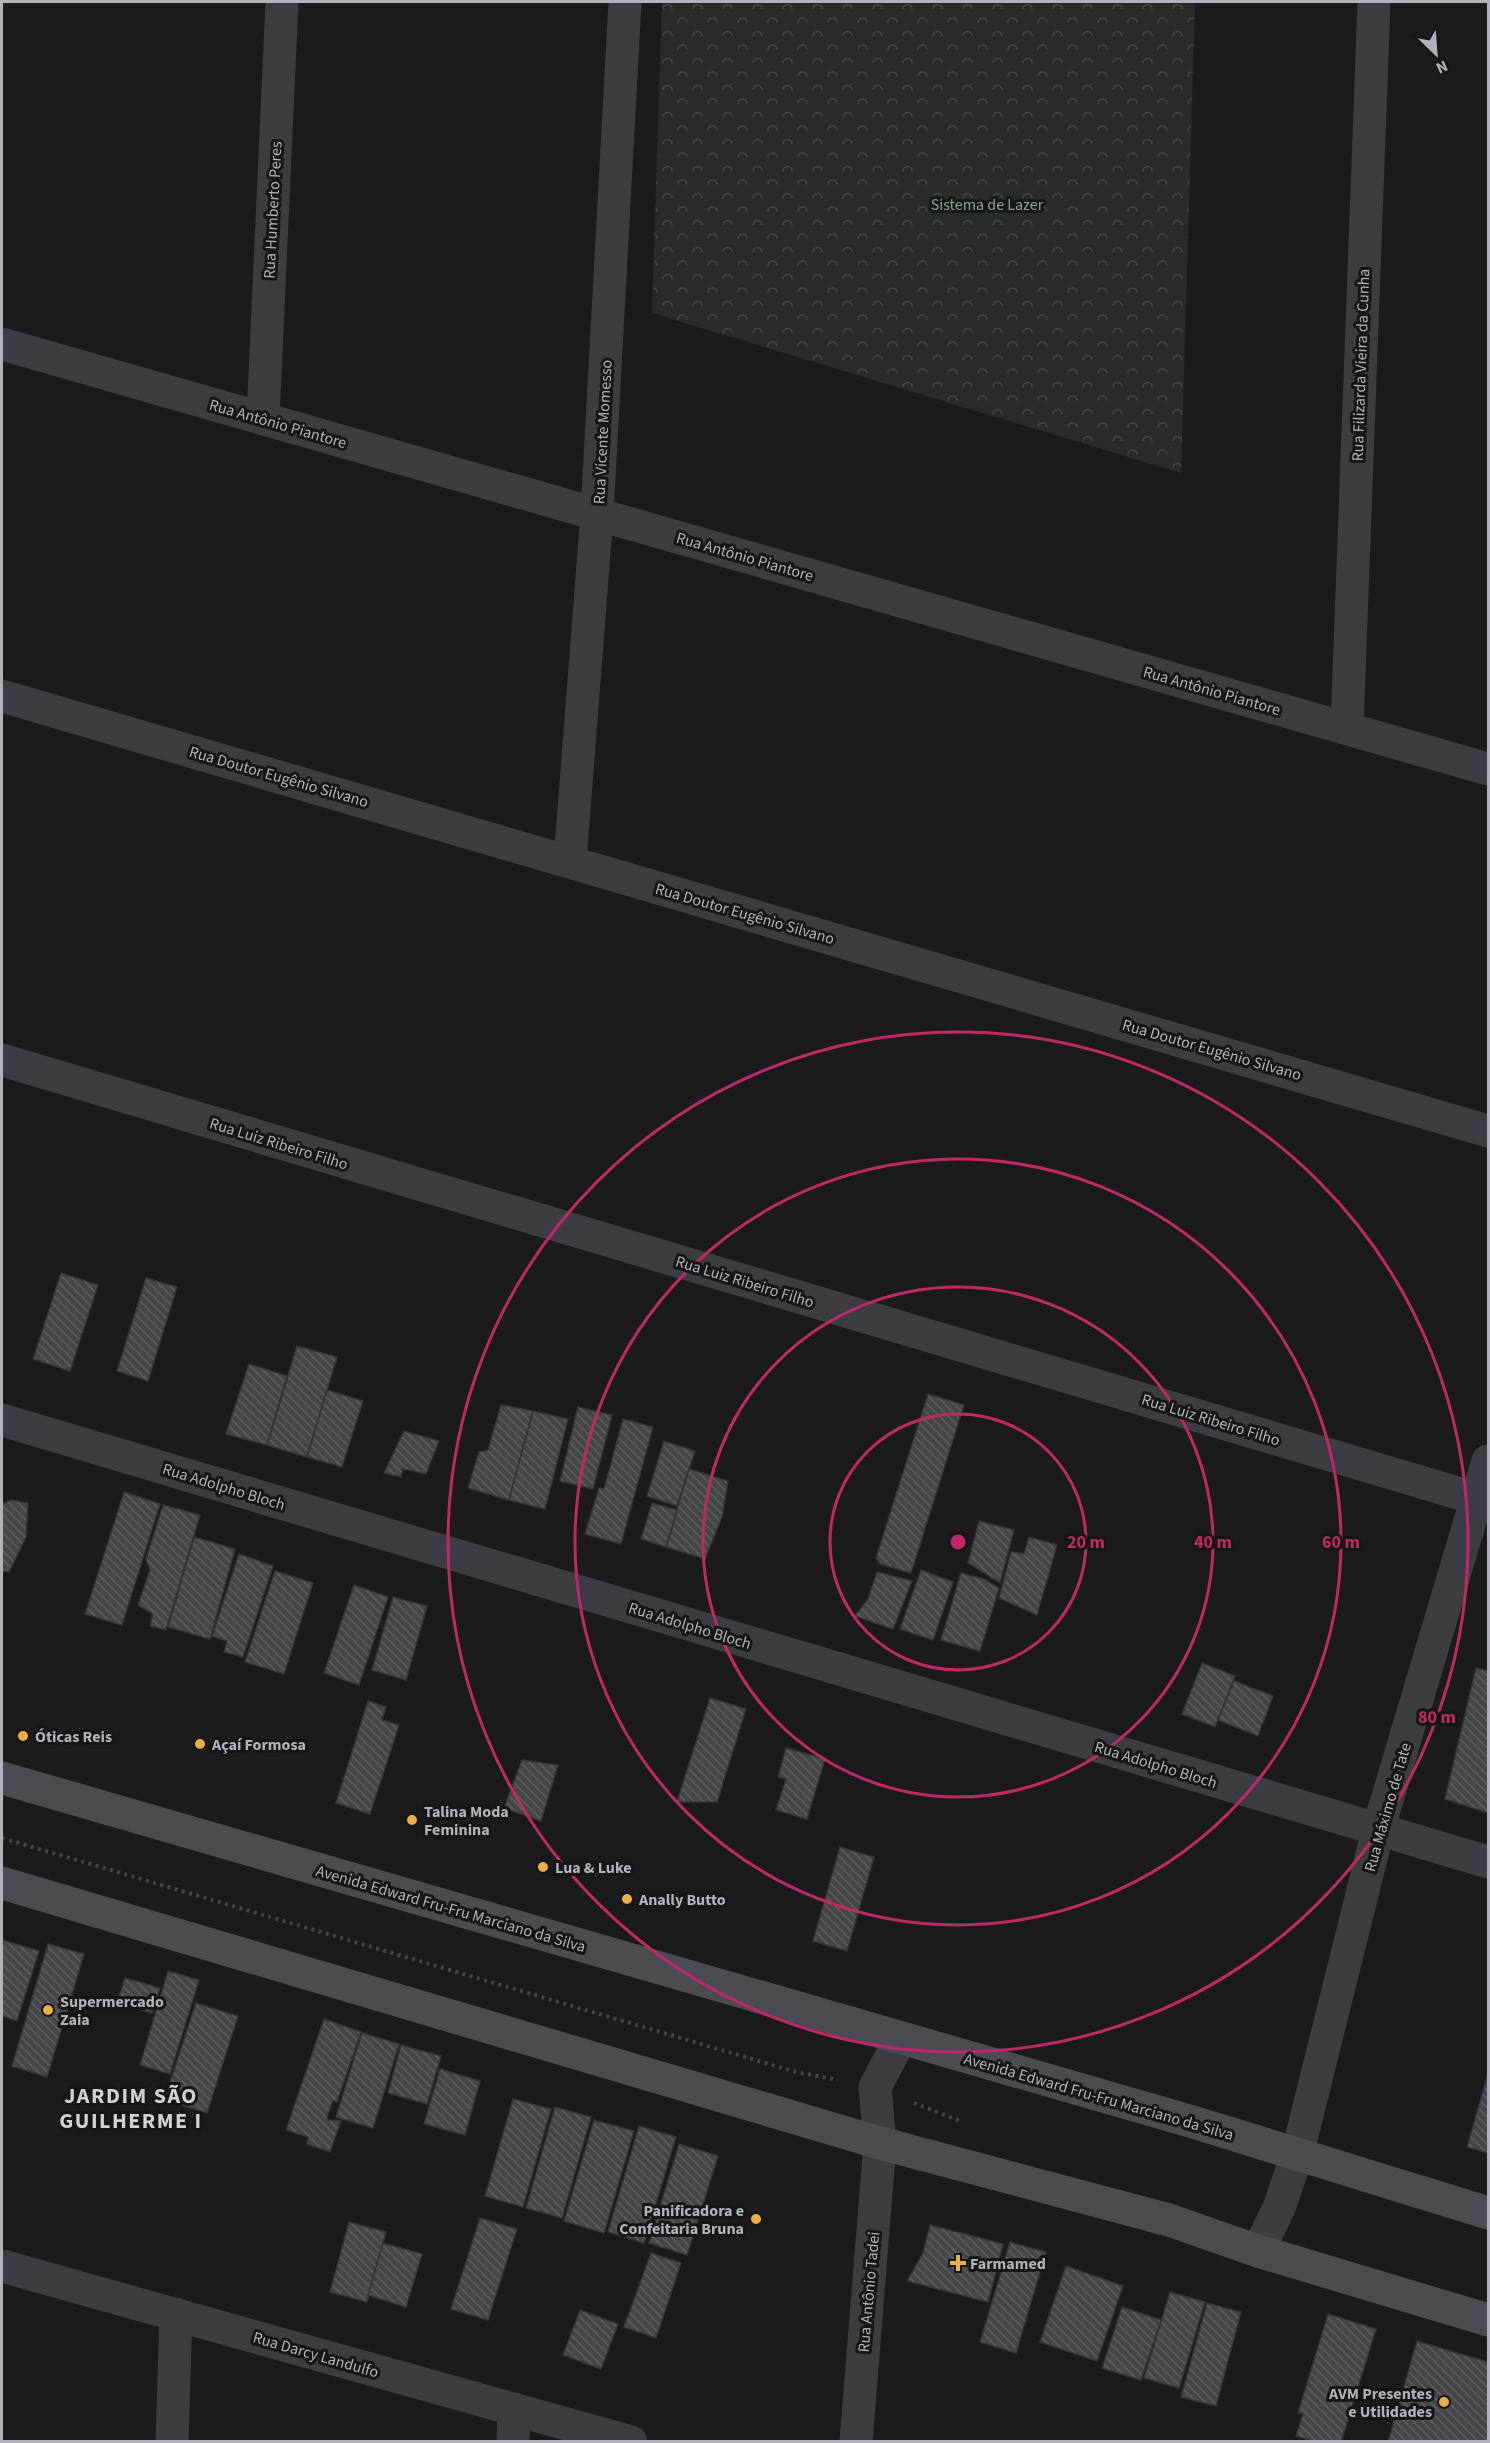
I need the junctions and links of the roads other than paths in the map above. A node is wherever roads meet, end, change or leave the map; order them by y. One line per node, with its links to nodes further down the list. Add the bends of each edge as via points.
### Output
1 (282, 2): 5 (street, Rua Humberto Peres)
2 (625, 2): 6 (street, Rua Vicente Momesso)
3 (1374, 2): 8 (street, Rua Filizarda Vieira da Cunha)
4 (2, 344): 5 (street, Rua Antônio Piantore)
5 (263, 418): 6 (street, Rua Antônio Piantore)
6 (597, 514): 8 (street, Rua Antônio Piantore); 10 (street, Rua Vicente Momesso)
7 (2, 696): 10 (street, Rua Doutor Eugênio Silvano)
8 (1347, 728): 9 (street, Rua Antônio Piantore)
9 (1488, 769)
10 (570, 861): 12 (street, Rua Doutor Eugênio Silvano)
11 (2, 1060): 15 (street, Rua Luiz Ribeiro Filho)
12 (1488, 1131)
13 (2, 1420): 17 (street, Rua Adolpho Bloch)
14 (1488, 1461): 15 (street, Rua Máximo de Tate)
15 (1483, 1500): 17 (street, Rua Máximo de Tate)
16 (2, 1778): 20 (main road, Avenida Edward Fru-Fru Marciano da Silva)
17 (1378, 1830): 18 (street, Rua Adolpho Bloch); 22 (street, Rua Máximo de Tate)
18 (1488, 1862)
19 (2, 1883): 21 (main road)
20 (901, 2038): 21 (street, via 874,2087); 22 (main road, Avenida Edward Fru-Fru Marciano da Silva)
21 (880, 2143): 24 (main road, via 1169,2220); 32 (street, Rua Antônio Tadei)
22 (1297, 2155): 23 (main road, Avenida Edward Fru-Fru Marciano da Silva); 24 (street, via 1279,2208)
23 (1488, 2213)
24 (1258, 2251): 27 (main road)
25 (2, 2266): 26 (street, Rua Darcy Landulfo)
26 (176, 2314): 28 (street, Rua Darcy Landulfo); 29 (street)
27 (1488, 2320)
28 (514, 2409): 30 (street); 31 (street, Rua Darcy Landulfo)
29 (172, 2442)
30 (513, 2442)
31 (631, 2442)
32 (856, 2442)

